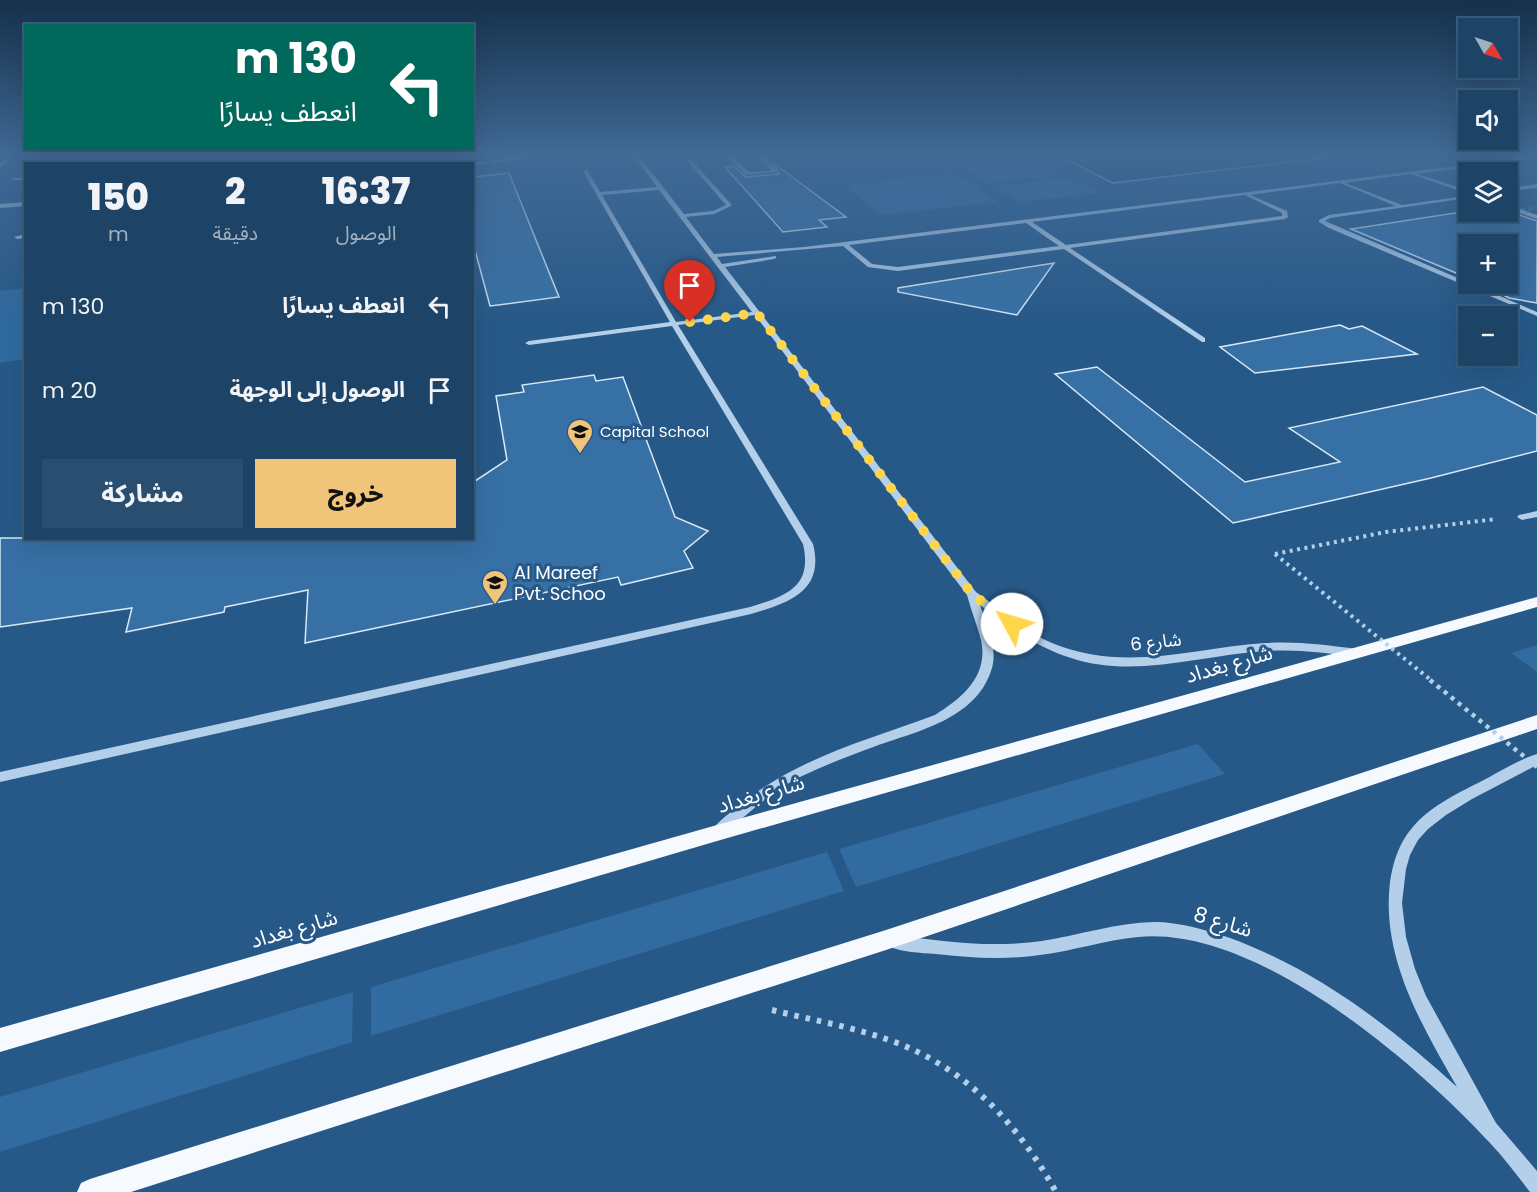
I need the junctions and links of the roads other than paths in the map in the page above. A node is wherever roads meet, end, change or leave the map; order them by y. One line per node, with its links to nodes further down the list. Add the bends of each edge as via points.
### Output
1 (607, 212): 18 (street)
2 (679, 212): 7 (street, شارع 6)
3 (711, 212): 7 (street)
4 (1102, 212): 8 (street)
5 (1284, 212): 12 (street, via 1285,218)
6 (1364, 212): 17 (street, via 1322,221)
7 (683, 216): 14 (street, شارع 6)
8 (1027, 221): 11 (street); 12 (street)
9 (24, 236): 10 (street)
10 (17, 237)
11 (844, 244): 12 (street, via 864,263 888,269); 13 (street)
12 (1067, 248): 19 (street)
13 (804, 249): 14 (street); 15 (street)
14 (713, 256): 15 (street, شارع 6)
15 (721, 266): 16 (street, شارع 6)
16 (757, 313): 18 (street); 23 (street, شارع 6)
17 (1537, 314)
18 (674, 324): 20 (street); 28 (street, via 808,543 813,556 812,570 790,595 751,610)
19 (1202, 340)
20 (528, 343)
21 (1537, 514): 22 (street)
22 (1522, 518)
23 (972, 594): 25 (street, شارع 6, via 1029,636 1095,659 1148,663 1256,647); 29 (street, شارع 6, via 988,649 984,677 974,693 939,718 810,767 777,784)
24 (1537, 602): 25 (main road, شارع بغداد)
25 (1361, 653): 29 (main road, شارع بغداد)
26 (1537, 722): 30 (main road)
27 (1537, 759): 32 (street, شارع 8, via 1429,820 1413,836 1402,857 1396,883 1398,941 1408,975)
28 (0, 777)
29 (717, 833): 31 (main road, شارع بغداد)
30 (886, 940): 32 (street, شارع 8, via 994,952 1040,948 1123,930 1161,929 1240,948 1283,967 1371,1025); 34 (main road)
31 (0, 1040)
32 (1491, 1131): 33 (street, شارع 8)
33 (1537, 1185)
34 (90, 1192)

